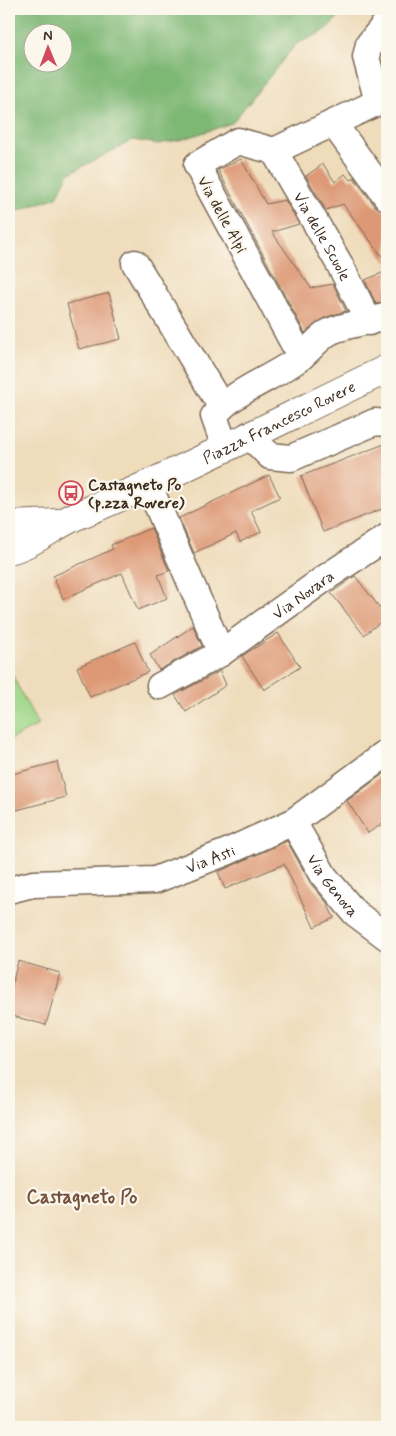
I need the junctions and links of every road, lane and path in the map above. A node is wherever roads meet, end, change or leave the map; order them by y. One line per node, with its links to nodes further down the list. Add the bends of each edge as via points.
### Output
1 (387, 22): 2 (street, via 369,44 366,57)
2 (382, 111): 3 (street)
3 (333, 123): 4 (street); 5 (street)
4 (274, 151): 7 (street, Via delle Scuole, via 340,265); 8 (street, Via delle Alpi, via 238,141 197,165)
5 (387, 197)
6 (135, 263): 10 (street)
7 (378, 319): 8 (street, via 332,331 317,340)
8 (301, 357): 10 (street)
9 (387, 369): 12 (street, Piazza Francesco Rovere)
10 (221, 406): 13 (street, via 214,416)
11 (387, 423): 12 (street, via 375,422 291,458 270,456)
12 (249, 435): 13 (street, Piazza Francesco Rovere)
13 (224, 447): 14 (street, Piazza Francesco Rovere)
14 (149, 486): 15 (street, Piazza Francesco Rovere); 20 (street)
15 (61, 523): 16 (street, Piazza Francesco Rovere); 19 (street, Piazza Francesco Rovere, via 23,546)
16 (9, 525)
17 (9, 534): 19 (street)
18 (387, 537): 20 (street, Via Novara)
19 (9, 548)
20 (221, 653): 21 (street, Via Novara)
21 (160, 686)
22 (387, 753): 23 (street, Via Asti)
23 (293, 822): 24 (street, Via Asti, via 155,880 33,884); 25 (street, Via Genova, via 324,876 356,914)
24 (9, 890)
25 (387, 937)

